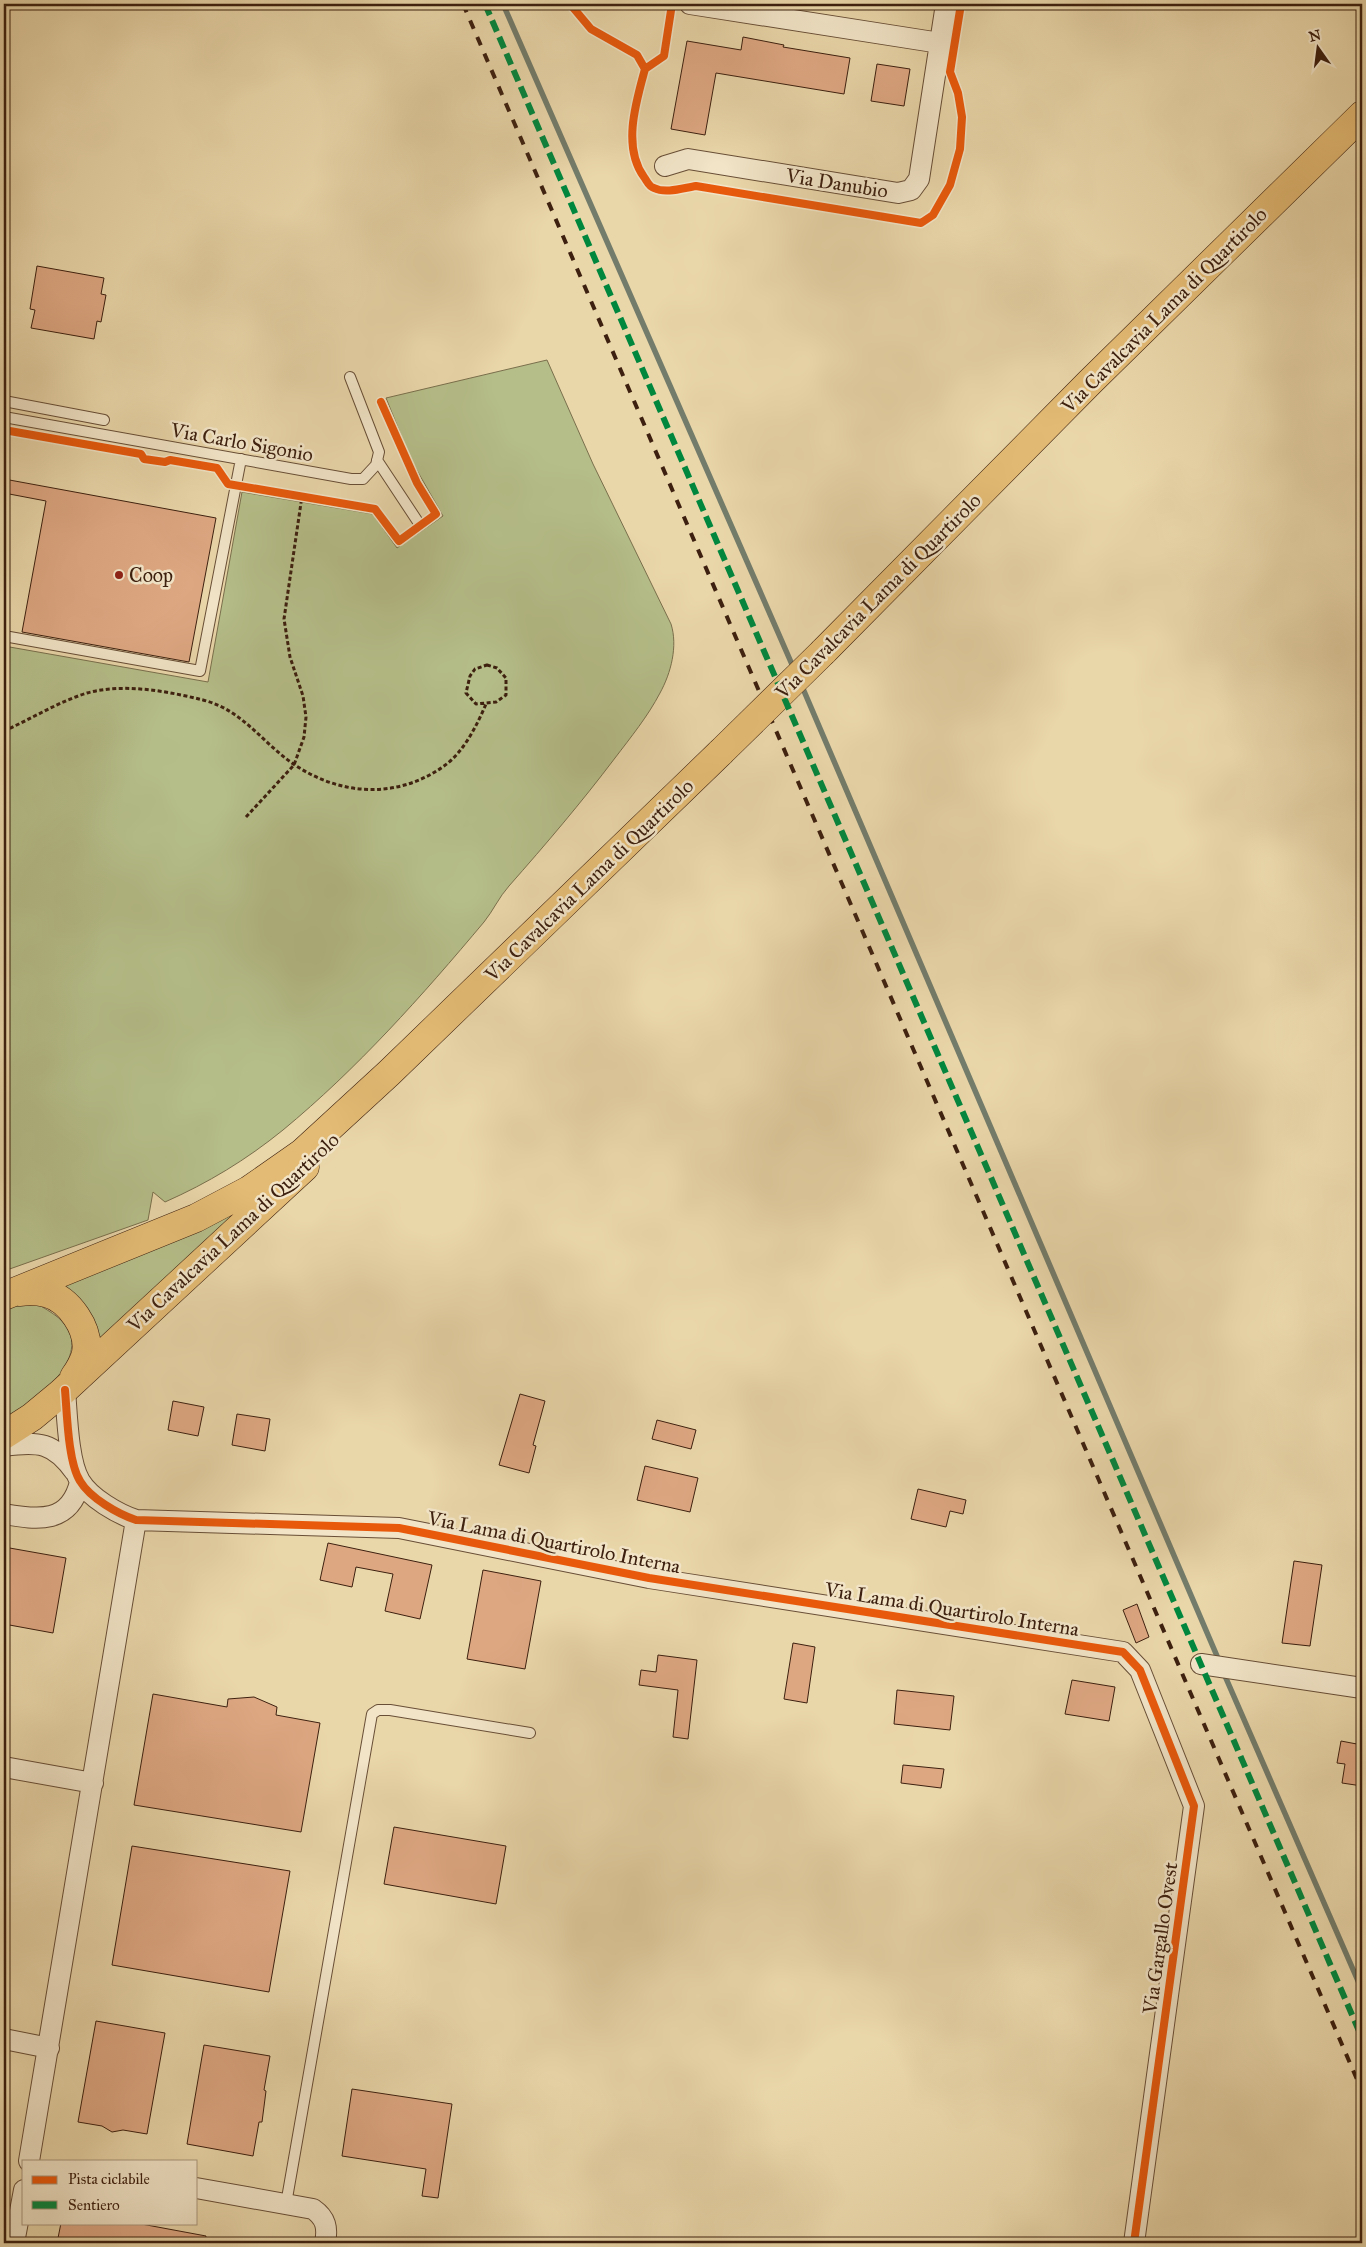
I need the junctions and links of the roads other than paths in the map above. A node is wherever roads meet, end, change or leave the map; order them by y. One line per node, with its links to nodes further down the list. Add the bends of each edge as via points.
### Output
1 (690, 4): 3 (street)
2 (946, 4): 4 (street, Via Danubio)
3 (753, 9): 4 (street)
4 (940, 43): 6 (street, Via Danubio, via 919,179 911,190 898,193 688,159)
5 (1362, 115): 15 (main road, Via Cavalcavia Lama di Quartirolo, bridge, via 1090,382 823,652)
6 (664, 166)
7 (350, 377): 12 (lane, via 379,452)
8 (4, 401): 10 (lane)
9 (4, 417): 11 (lane, Via Carlo Sigonio)
10 (104, 420)
11 (241, 459): 12 (lane, Via Carlo Sigonio, via 351,479 363,479 371,473); 14 (lane, via 200,671)
12 (377, 460): 13 (lane)
13 (420, 525)
14 (4, 636)
15 (389, 1073): 16 (main road, Via Cavalcavia Lama di Quartirolo, via 302,1153 249,1190 196,1218); 17 (main road, Via Cavalcavia Lama di Quartirolo, via 350,1122 271,1200)
16 (4, 1296): 17 (main road, Via Cavalcavia Lama di Quartirolo, via 29,1291 46,1293 62,1302 75,1316 85,1334 86,1353 80,1369)
17 (67, 1387): 18 (main road, Via Cavalcavia Lama di Quartirolo, via 32,1417); 20 (street, via 69,1437)
18 (4, 1435)
19 (4, 1446): 20 (street, Via Lama di Quartirolo Interna, via 40,1444 51,1447 62,1454)
20 (78, 1477): 21 (street, via 77,1497 60,1512 44,1519); 22 (street, Via Lama di Quartirolo Interna, via 107,1507)
21 (4, 1514)
22 (136, 1520): 23 (street, Via Lama di Quartirolo Interna, via 399,1528 648,1578); 28 (street)
23 (1123, 1652): 37 (street, Via Gargallo Ovest, via 1140,1670 1194,1806)
24 (1201, 1664): 25 (street)
25 (1362, 1688)
26 (530, 1733): 34 (lane, via 390,1710 378,1710 372,1714)
27 (4, 1767): 28 (street)
28 (93, 1782): 30 (street)
29 (4, 2039): 30 (street)
30 (49, 2048): 31 (street)
31 (35, 2160)
32 (198, 2188): 34 (street)
33 (22, 2201): 35 (street)
34 (286, 2204): 36 (street, via 319,2213 326,2227)
35 (14, 2243)
36 (325, 2243)
37 (1134, 2243)

